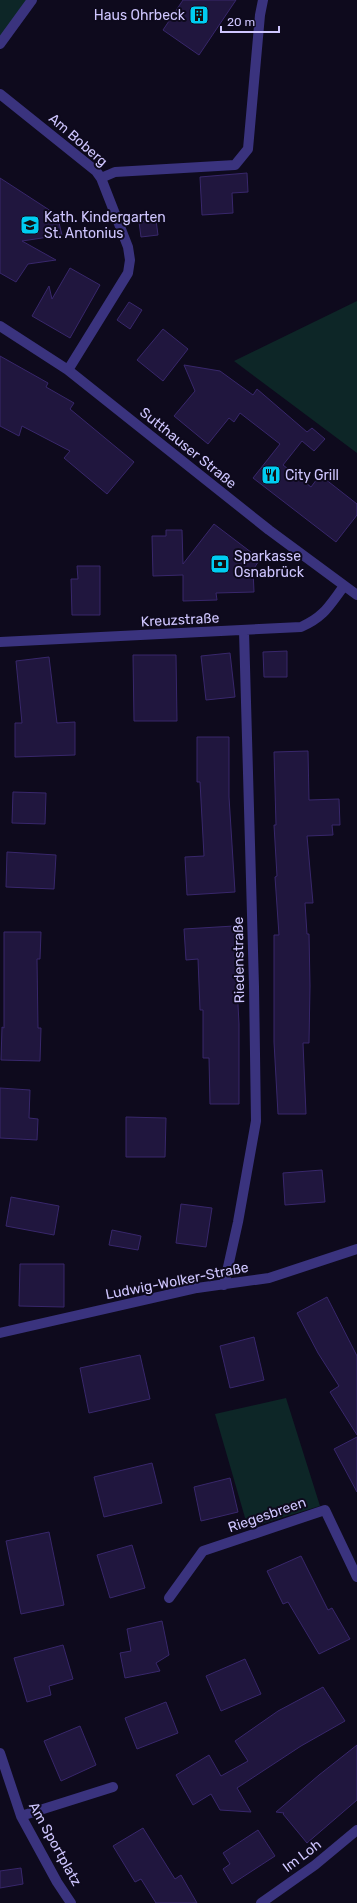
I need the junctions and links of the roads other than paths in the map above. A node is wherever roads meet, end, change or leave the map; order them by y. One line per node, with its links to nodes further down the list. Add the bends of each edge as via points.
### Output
1 (32, 0): 3 (street)
2 (264, 0): 5 (street, via 260,15 248,149 235,165 114,172)
3 (0, 44)
4 (0, 94): 5 (street, Am Boberg, via 96,171)
5 (101, 178): 7 (street, Am Boberg, via 128,246 128,273)
6 (0, 326): 7 (street, Sutthauser Straße)
7 (68, 370): 8 (street, Sutthauser Straße, via 214,487)
8 (344, 586): 9 (street, Sutthauser Straße); 10 (street, Kreuzstraße, via 326,610 311,623 301,627)
9 (357, 595)
10 (244, 631): 11 (street, Kreuzstraße); 13 (street, Riedenstraße, via 256,1121)
11 (0, 642)
12 (357, 1248): 13 (street, Ludwig-Wolker-Straße, via 269,1278)
13 (224, 1285): 14 (street, Ludwig-Wolker-Straße, via 197,1288)
14 (0, 1333)
15 (357, 1577): 16 (street, Riegesbreen, via 325,1510 204,1551)
16 (169, 1598)
17 (0, 1753): 19 (street, Am Sportplatz)
18 (113, 1787): 19 (street)
19 (21, 1816): 21 (street, Am Sportplatz)
20 (357, 1830): 22 (street, Im Loh, via 315,1865)
21 (71, 1903)
22 (261, 1903)

